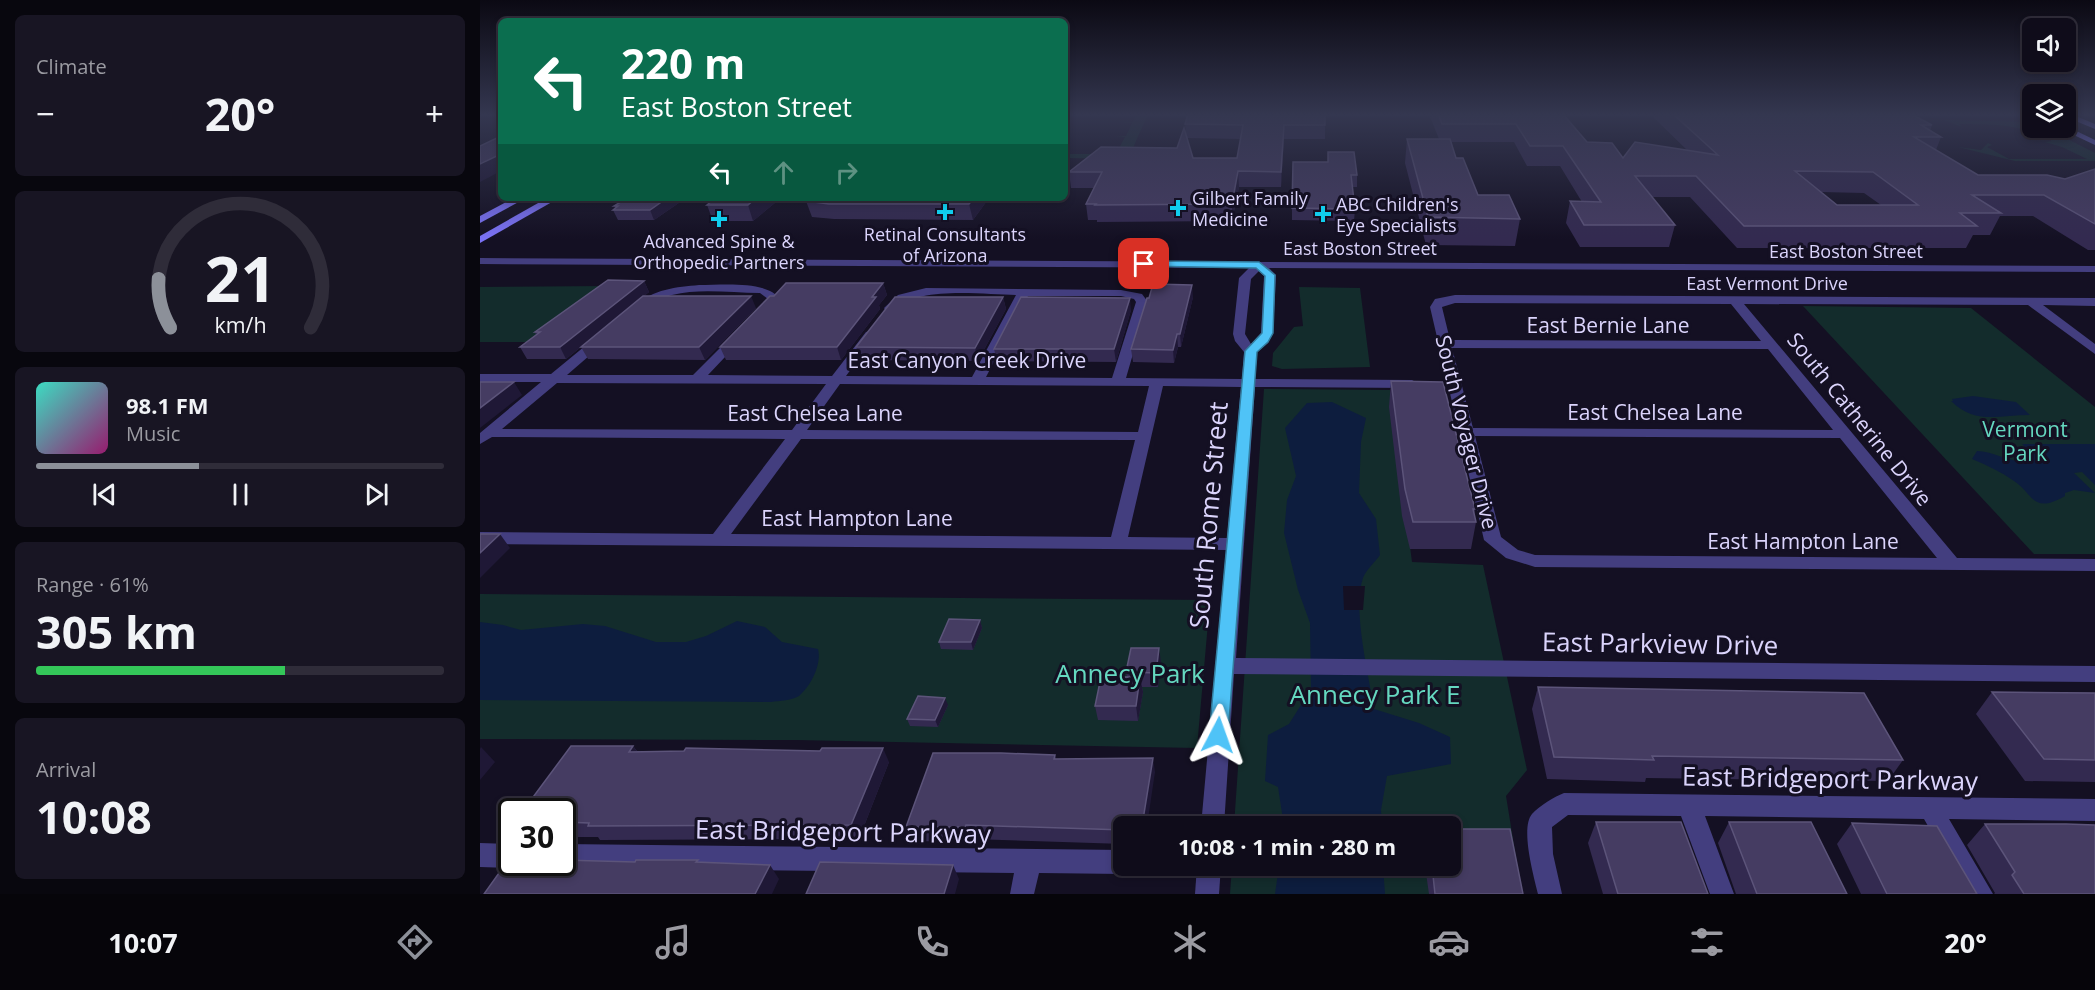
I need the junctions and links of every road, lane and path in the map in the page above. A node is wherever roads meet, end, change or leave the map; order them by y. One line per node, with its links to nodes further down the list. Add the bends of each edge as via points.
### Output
1 (515, 201): 3 (main road)
2 (549, 201): 4 (main road)
3 (480, 220)
4 (480, 240)
5 (480, 261): 6 (street, East Boston Street)
6 (1259, 265): 7 (street, East Boston Street); 18 (street, South Rome Street, via 1245,278 1239,334); 18 (street, South Rome Street, via 1270,275 1267,333)
7 (2095, 269)
8 (1024, 292): 22 (street, via 908,294 894,302); 23 (street); 24 (street, via 1138,296 1142,302)
9 (1735, 301): 10 (street, East Vermont Drive); 11 (street, East Vermont Drive); 16 (street, South Catherine Drive)
10 (1439, 302): 15 (street, South Voyager Drive)
11 (2031, 302): 12 (street, East Vermont Drive); 17 (street)
12 (2095, 302)
13 (632, 314): 21 (street, via 648,300 670,292 769,293 774,299)
14 (615, 328): 19 (street)
15 (1445, 344): 16 (street, East Bernie Lane); 27 (street, South Voyager Drive)
16 (1772, 345): 30 (street, South Catherine Drive)
17 (2095, 350)
18 (1251, 351): 26 (street, South Rome Street)
19 (556, 377): 20 (street, East Canyon Creek Drive); 21 (street, East Canyon Creek Drive); 32 (street)
20 (480, 378)
21 (698, 378): 22 (street, East Canyon Creek Drive)
22 (836, 380): 23 (street, East Canyon Creek Drive); 29 (street)
23 (977, 381): 24 (street, East Canyon Creek Drive)
24 (1118, 382): 25 (street, East Canyon Creek Drive)
25 (1157, 382): 26 (street, East Canyon Creek Drive); 31 (street)
26 (1248, 383): 27 (street, East Canyon Creek Drive); 36 (street, South Rome Street)
27 (1442, 384): 28 (street, South Voyager Drive)
28 (1466, 432): 30 (street, East Chelsea Lane); 37 (street, South Voyager Drive, via 1493,540)
29 (797, 434): 31 (street, East Chelsea Lane); 32 (street, East Chelsea Lane); 34 (street)
30 (1844, 434): 38 (street, South Catherine Drive)
31 (1143, 436): 35 (street)
32 (484, 437)
33 (480, 538): 34 (street, East Hampton Lane)
34 (718, 540): 35 (street, East Hampton Lane)
35 (1118, 543): 36 (street, East Hampton Lane)
36 (1235, 544): 40 (street, South Rome Street)
37 (1512, 554): 38 (street, East Hampton Lane, via 1535,561)
38 (1952, 564): 39 (street, East Hampton Lane)
39 (2095, 565)
40 (1224, 666): 41 (street, East Parkview Drive); 45 (street, South Rome Street)
41 (2095, 674)
42 (1689, 805): 43 (street, East Bridgeport Parkway); 54 (street, East Bridgeport Parkway, via 1564,804 1540,822 1541,854); 55 (street)
43 (1930, 808): 44 (street, East Bridgeport Parkway); 56 (street)
44 (2095, 810)
45 (1213, 816)
46 (480, 855): 47 (street)
47 (498, 856)
48 (576, 856): 49 (street, East Bridgeport Parkway)
49 (1029, 861): 50 (street, East Bridgeport Parkway); 52 (street)
50 (1113, 862)
51 (1208, 876): 53 (street)
52 (1022, 894)
53 (1207, 894)
54 (1550, 894)
55 (1722, 894)
56 (1981, 894)

